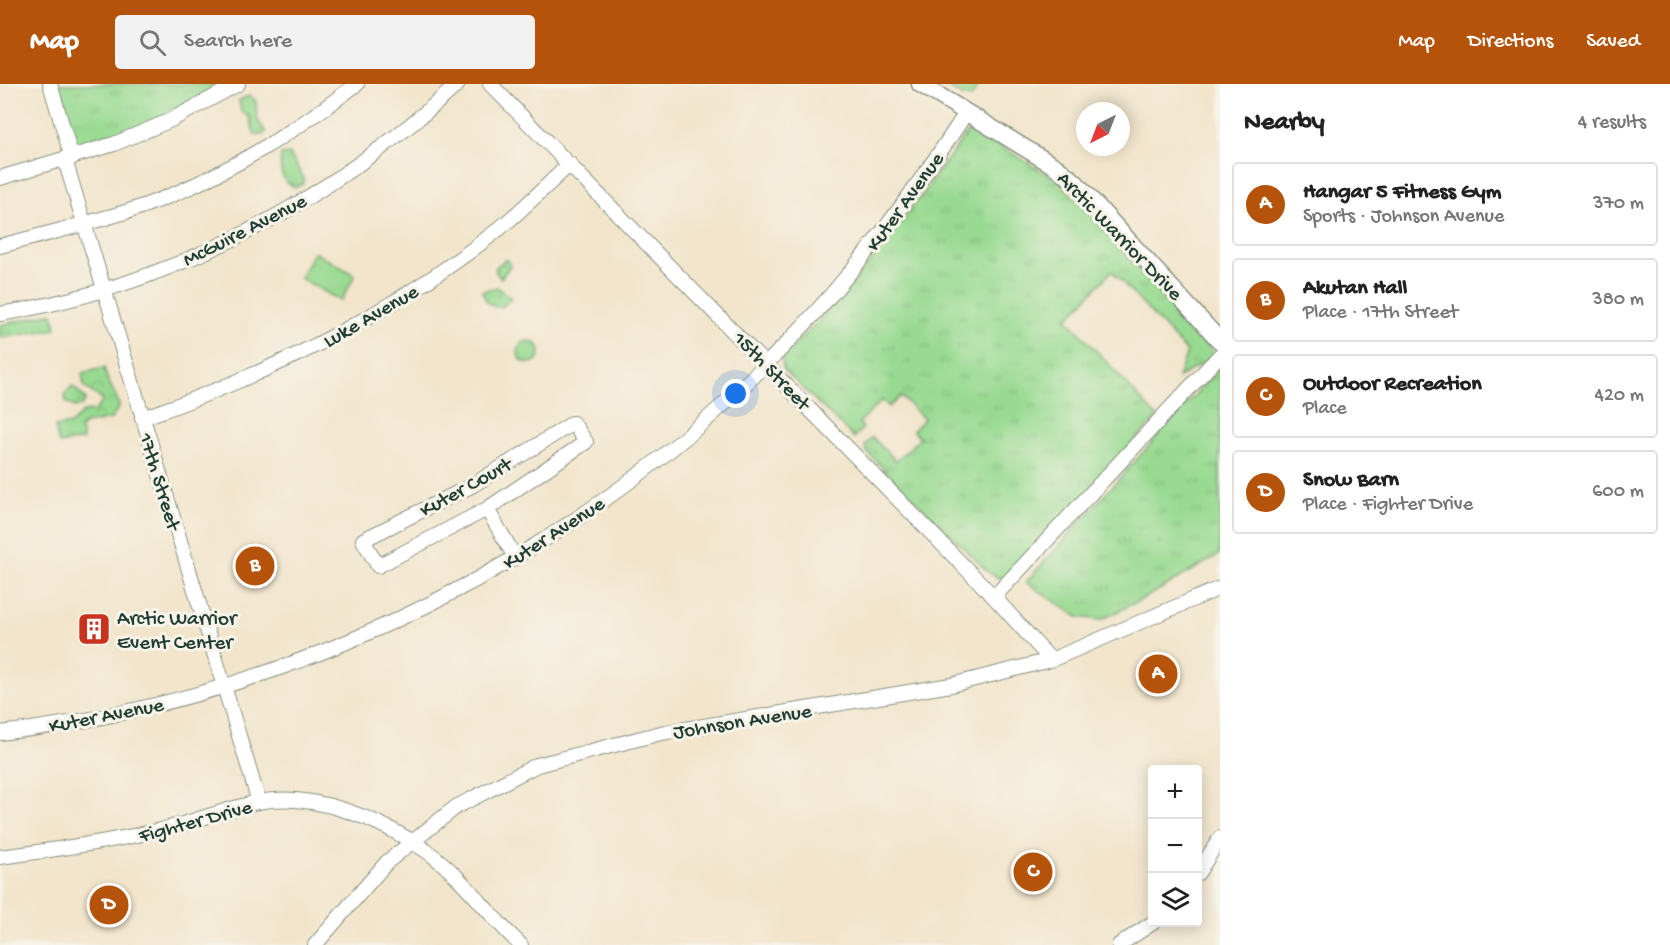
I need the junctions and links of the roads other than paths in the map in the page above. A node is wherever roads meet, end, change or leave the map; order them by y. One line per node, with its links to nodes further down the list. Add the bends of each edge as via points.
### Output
1 (50, 84): 8 (street, 17th Street)
2 (238, 84): 8 (street, via 146,131)
3 (357, 84): 11 (street, via 272,144 205,180)
4 (459, 84): 13 (street, McGuire Avenue, via 368,158 274,218 216,248)
5 (490, 84): 9 (street, 15th Street)
6 (920, 84): 7 (main road, Arctic Warrior Drive)
7 (966, 113): 15 (main road, Arctic Warrior Drive, via 1074,181); 17 (street, Kuter Avenue, via 889,225 840,285)
8 (69, 159): 10 (street); 11 (street, 17th Street)
9 (570, 164): 17 (street, 15th Street); 18 (street, Luke Avenue, via 500,228 375,314 248,379)
10 (0, 178)
11 (84, 224): 12 (street); 13 (street, 17th Street)
12 (0, 246)
13 (103, 290): 14 (street, McGuire Avenue); 18 (street, 17th Street)
14 (0, 314)
15 (1220, 341)
16 (1220, 355): 22 (street)
17 (766, 363): 20 (street, Kuter Avenue, via 661,456 597,504); 22 (street, 15th Street)
18 (142, 418): 24 (street, 17th Street)
19 (487, 509): 19 (street, Kuter Court, via 378,566 363,540 473,485 573,423 586,442); 20 (street, Kuter Court)
20 (515, 557): 24 (street, Kuter Avenue, via 455,591 366,633)
21 (1220, 588): 23 (street, Johnson Avenue)
22 (994, 597): 23 (street, 15th Street)
23 (1051, 660): 28 (street, Johnson Avenue, via 951,685 662,733 537,765 456,807)
24 (222, 686): 25 (street, Kuter Avenue, via 105,715); 26 (street, 17th Street)
25 (0, 733)
26 (259, 802): 28 (street, Fighter Drive, via 308,802 363,815); 29 (street, Fighter Drive, via 118,840)
27 (1220, 838): 30 (street)
28 (414, 842): 32 (street, Johnson Avenue, via 387,862); 33 (street, Fighter Drive, via 452,872)
29 (0, 857)
30 (1202, 865)
31 (1148, 926): 34 (street)
32 (315, 945)
33 (521, 945)
34 (1119, 945)

